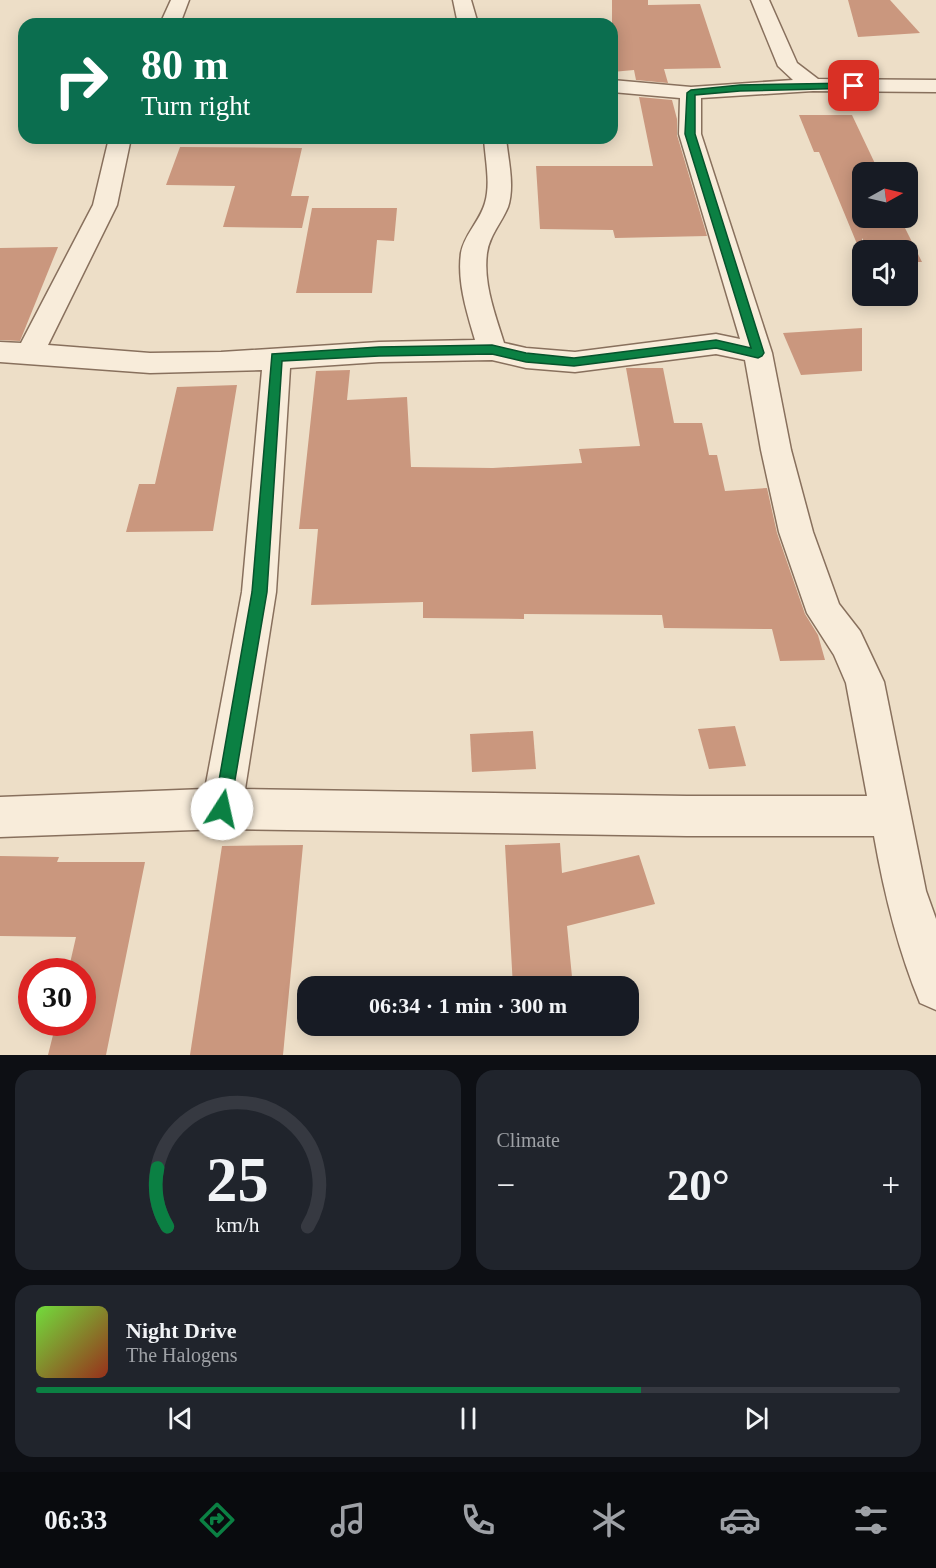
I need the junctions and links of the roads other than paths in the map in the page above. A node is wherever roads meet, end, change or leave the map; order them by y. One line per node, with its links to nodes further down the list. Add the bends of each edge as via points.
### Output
1 (180, 0): 4 (street)
2 (462, 0): 5 (street)
3 (760, 0): 6 (street, via 788,66)
4 (172, 18)
5 (466, 18)
6 (813, 86): 7 (street); 9 (street)
7 (936, 86)
8 (618, 87): 9 (street)
9 (691, 93): 14 (street, via 690,134)
10 (119, 144): 15 (street, via 105,205)
11 (495, 144): 12 (street, via 498,200 474,251 473,271)
12 (492, 350): 14 (street, via 574,362 716,344); 16 (street)
13 (0, 352): 15 (street)
14 (758, 353): 18 (street, via 796,532 825,613 847,643 865,682)
15 (29, 355): 16 (street, via 150,363)
16 (277, 357): 17 (street, via 260,592)
17 (222, 809): 18 (street); 19 (street)
18 (891, 816): 20 (street, via 906,891)
19 (0, 817)
20 (936, 987)

